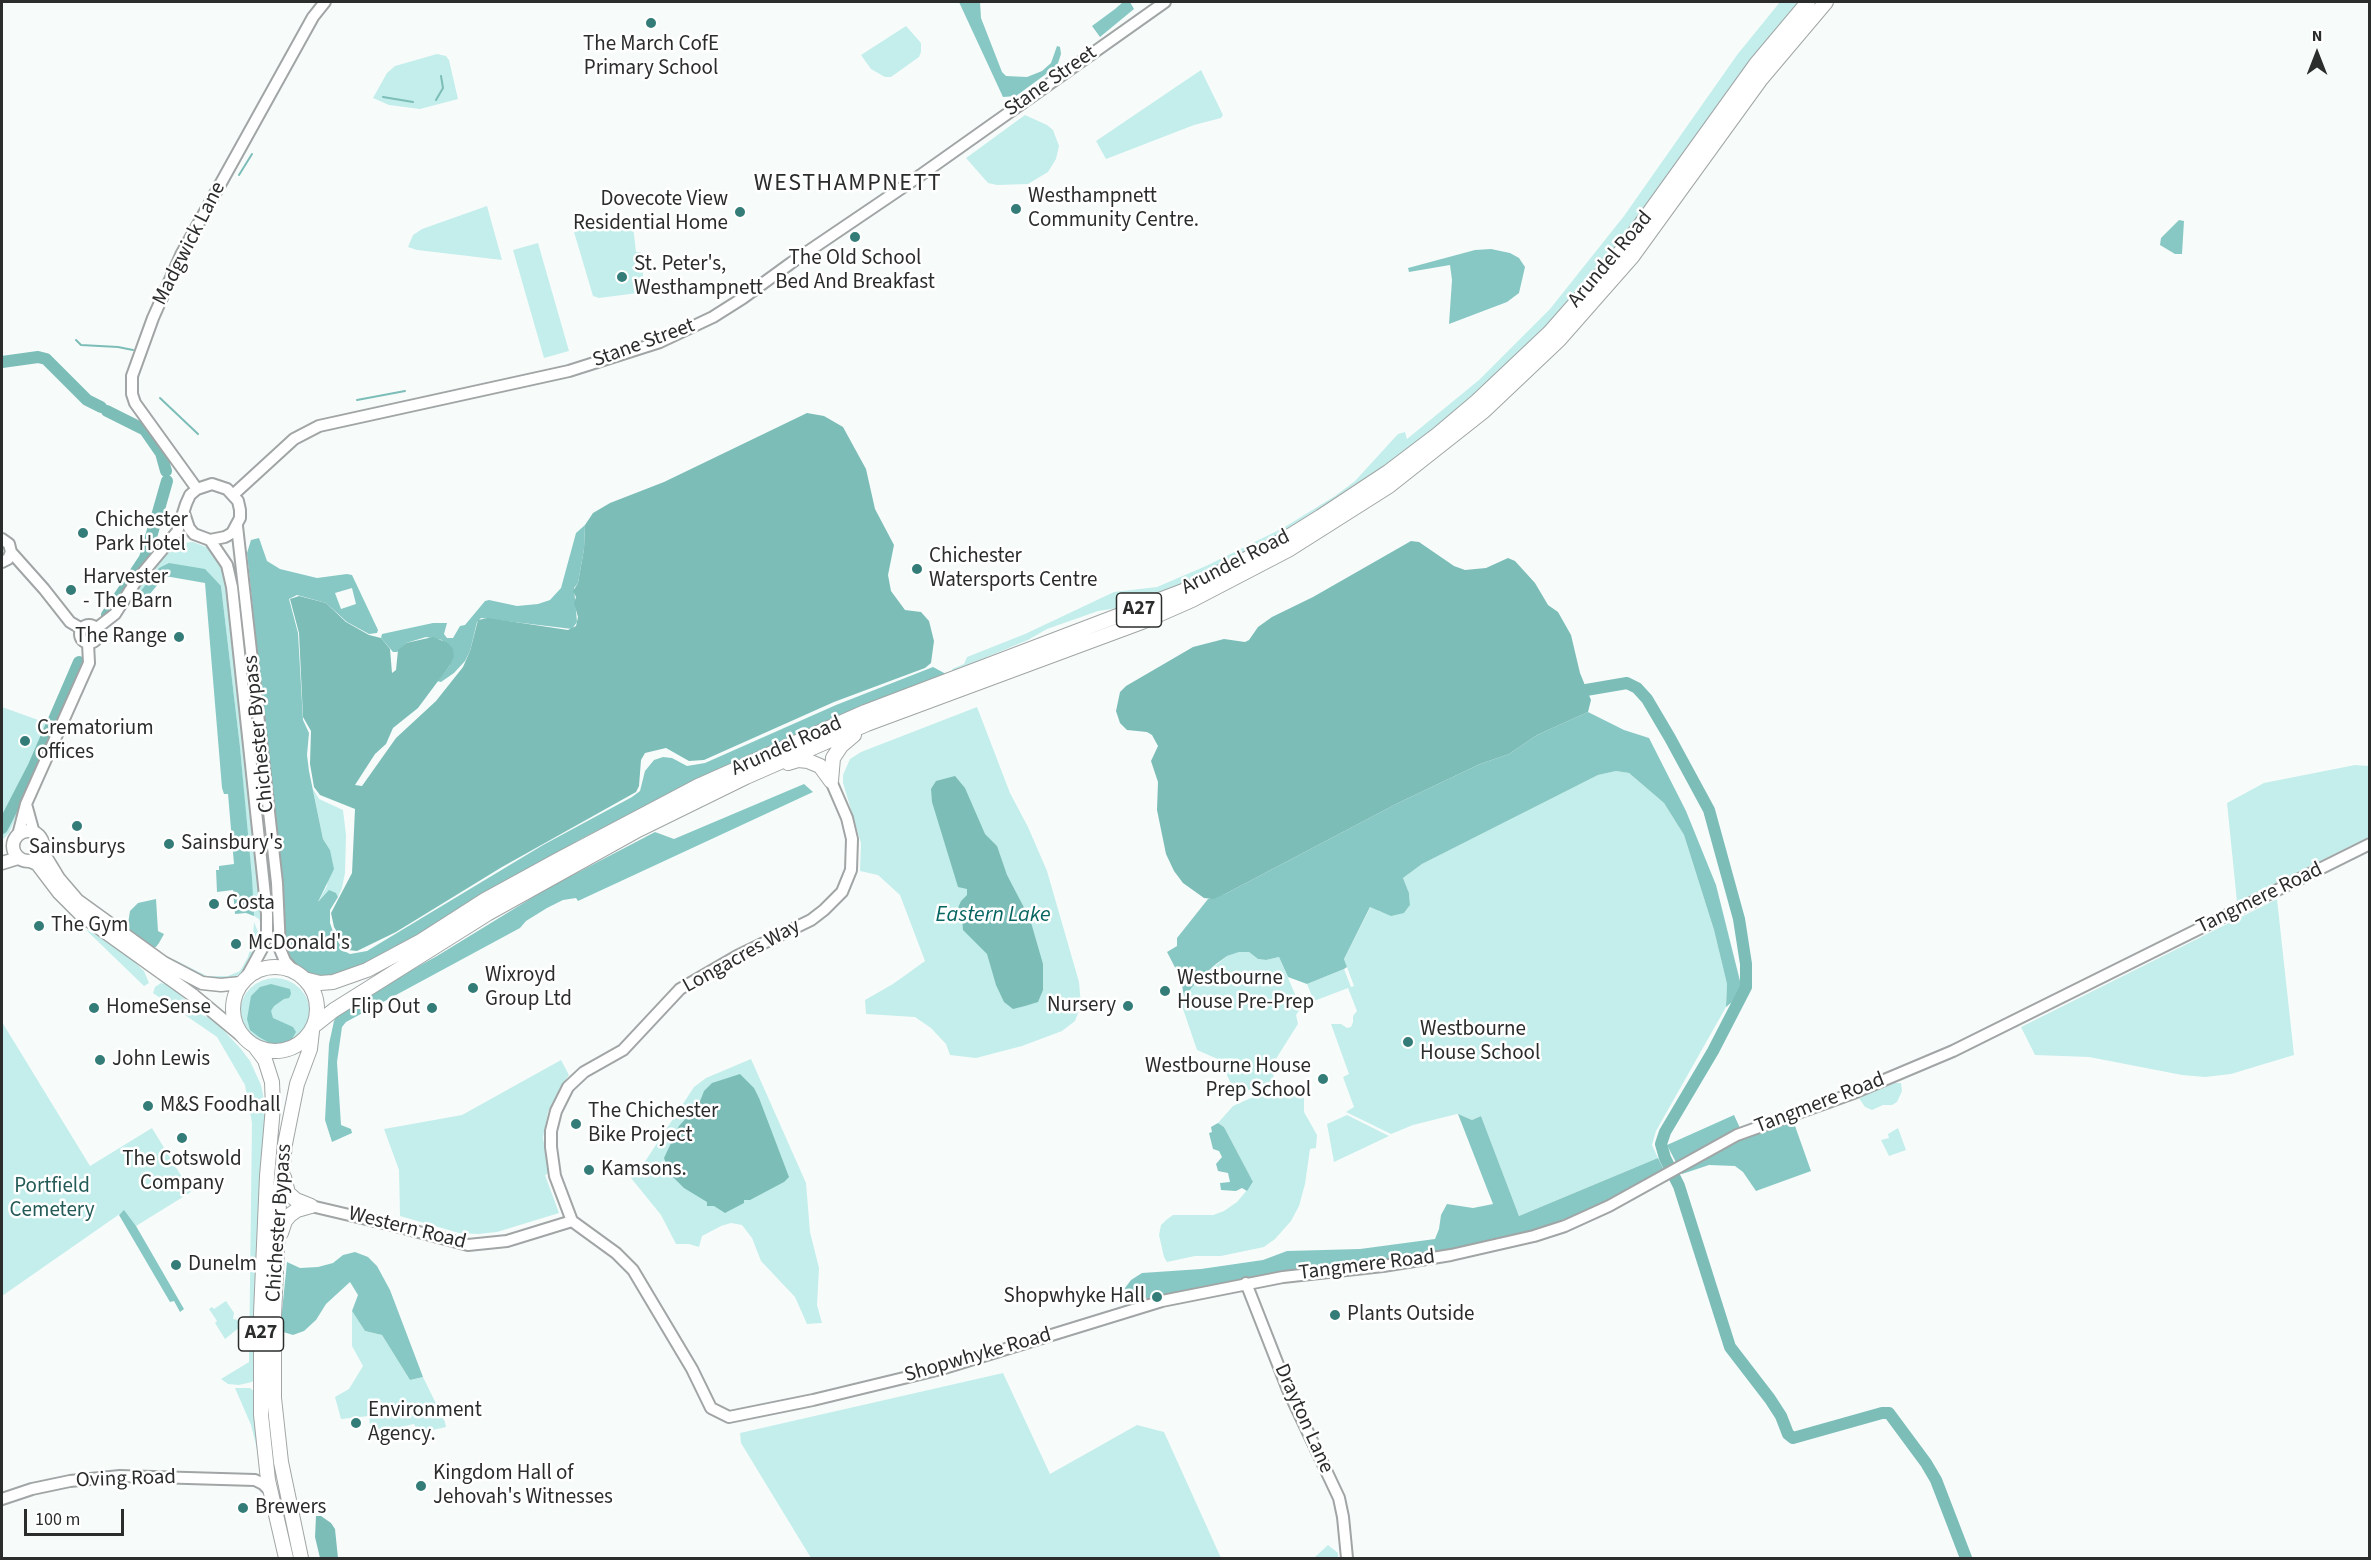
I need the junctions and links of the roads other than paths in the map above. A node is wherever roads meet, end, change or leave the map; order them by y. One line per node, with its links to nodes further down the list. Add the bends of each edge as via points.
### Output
1 (325, 2): 7 (street, Madgwick Lane, via 190,237 166,286 132,376 135,403)
2 (1165, 2): 8 (street, Stane Street, via 713,317 636,351 569,371 319,426 294,439)
3 (1808, 2): 30 (highway, Arundel Road / A27, via 1756,64 1623,249 1550,332 1438,434 1320,517 1183,591 865,712 698,786 485,900 367,970 320,983)
4 (1826, 2): 6 (highway, Arundel Road / A27)
5 (1833, 2): 6 (highway)
6 (1795, 37): 19 (highway, Arundel Road / A27, via 1632,257 1575,322 1484,411 1389,486 1288,550 1192,600)
7 (197, 489): 8 (street, via 212,484); 9 (street)
8 (234, 494): 10 (street, via 240,510)
9 (184, 513): 11 (street); 14 (street)
10 (237, 526): 13 (street, via 225,537); 30 (street, Chichester Bypass, via 277,883 280,949 285,961)
11 (194, 534): 13 (street); 14 (street)
12 (2, 540): 15 (street, via 9,544)
13 (210, 540): 31 (street, Chichester Bypass, via 227,565 232,587 267,914 263,947)
14 (169, 544): 16 (street, via 136,581 115,614)
15 (6, 559): 17 (street, via 29,573 70,622)
16 (97, 628): 17 (street, via 90,625); 18 (street, via 98,637)
17 (82, 629): 18 (street, via 81,638)
18 (88, 643): 22 (street, via 89,663)
19 (899, 712): 20 (highway, Arundel Road / A27); 21 (highway, via 841,746 833,758)
20 (746, 777): 21 (highway, via 798,760 819,766); 32 (highway, Arundel Road / A27, via 571,866 408,964 334,998)
21 (831, 781): 37 (street, Longacres Way, via 852,839 851,870 842,892 811,920 680,989 623,1050 584,1072 561,1098 551,1131 551,1147 555,1176)
22 (26, 804): 23 (street); 24 (street)
23 (34, 833): 24 (main road, via 25,832); 26 (main road)
24 (16, 839): 27 (main road); 28 (main road, via 13,850)
25 (2370, 844): 39 (street, Tangmere Road, via 1953,1051 1851,1094 1737,1135 1610,1206 1565,1226 1451,1255)
26 (42, 850): 28 (main road, via 38,857); 31 (main road, via 77,900 164,963 202,983 221,985)
27 (2, 855)
28 (24, 860): 29 (main road); 33 (main road, via 37,864 81,915)
29 (2, 863)
30 (300, 975): 31 (highway, via 286,968 265,968); 32 (highway, via 315,996)
31 (244, 980): 33 (highway, via 232,1009)
32 (315, 1024): 34 (highway, via 297,1046 270,1052); 35 (highway, Chichester Bypass / A27, via 290,1114)
33 (241, 1035): 34 (highway)
34 (256, 1048): 40 (highway, Chichester Bypass / A27, via 265,1060 272,1082 273,1107 260,1363)
35 (282, 1170): 36 (highway, via 288,1193); 38 (highway, Chichester Bypass / A27)
36 (311, 1206): 37 (street, Western Road, via 468,1245 507,1241); 38 (highway, via 297,1210 285,1221)
37 (572, 1221): 39 (street, Shopwhyke Road, via 633,1270 711,1408 729,1417 941,1369 1162,1301)
38 (277, 1246): 45 (highway, Chichester Bypass / A27, via 274,1398 282,1467)
39 (1246, 1283): 46 (street, Drayton Lane, via 1288,1390 1339,1498)
40 (266, 1464): 41 (street); 42 (highway, Chichester Bypass / A27)
41 (254, 1480): 42 (street); 43 (street, Oving Road, via 109,1477 70,1480)
42 (270, 1492): 44 (highway, Chichester Bypass / A27)
43 (2, 1499)
44 (286, 1558)
45 (301, 1558)
46 (1347, 1558)

